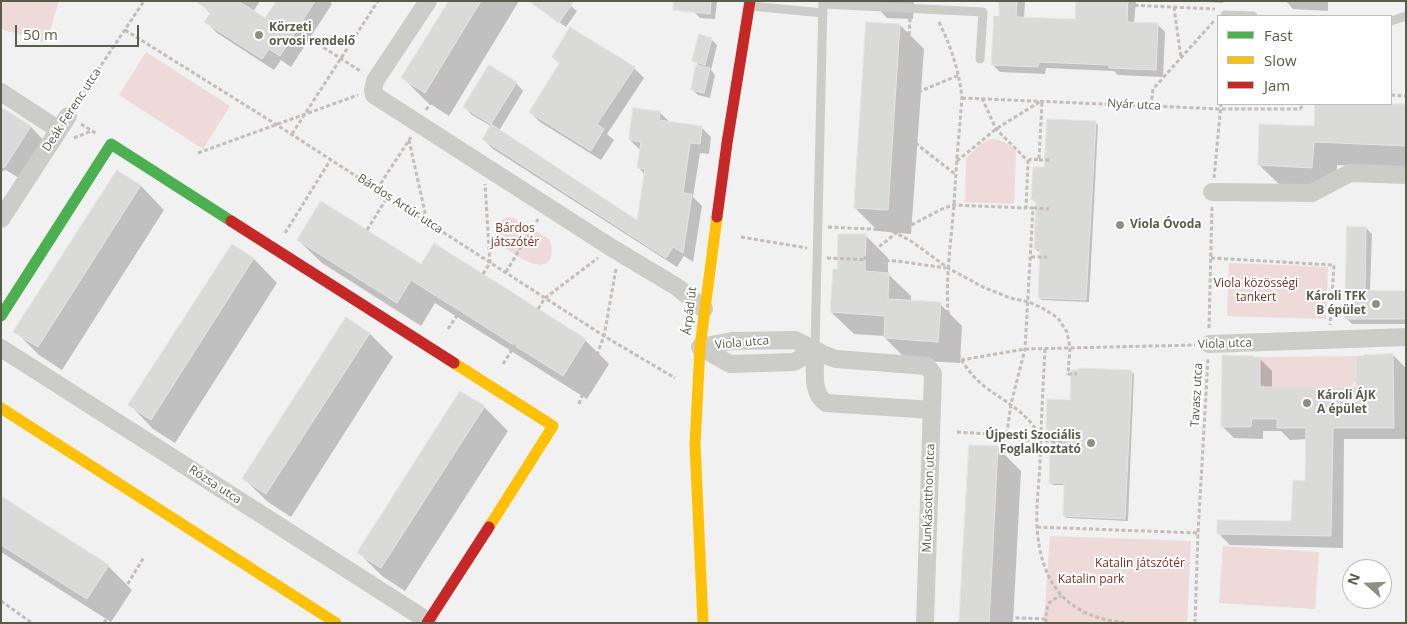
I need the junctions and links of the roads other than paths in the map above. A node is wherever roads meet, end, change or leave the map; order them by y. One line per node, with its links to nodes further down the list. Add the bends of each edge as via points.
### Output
1 (428, 1): 11 (street, via 374,85 374,95 677,287)
2 (750, 4): 3 (lane, Árpád út); 11 (street, Árpád út)
3 (823, 6): 6 (lane, Árpád út, via 983,12); 17 (lane)
4 (1406, 16): 5 (lane)
5 (1392, 21)
6 (980, 59)
7 (1, 92): 10 (street, Deák Ferenc utca, via 63,123)
8 (1406, 175): 9 (street, via 1350,173 1312,192)
9 (1212, 192)
10 (1, 219)
11 (704, 309): 15 (street, Árpád út)
12 (1, 316): 20 (street, Rózsa utca, via 111,144 552,426)
13 (1406, 338): 14 (street, Viola utca)
14 (1209, 344)
15 (700, 347): 17 (street, Viola utca, via 730,364 794,362); 22 (street, Árpád út, via 695,444)
16 (1, 348): 20 (street, Rózsa utca)
17 (815, 355): 19 (street, via 816,392 826,403); 19 (street, Munkásotthon utca, via 927,366 933,374)
18 (1, 408): 21 (street)
19 (932, 410): 23 (street, Munkásotthon utca)
20 (428, 622)
21 (336, 623)
22 (703, 623)
23 (925, 623)

